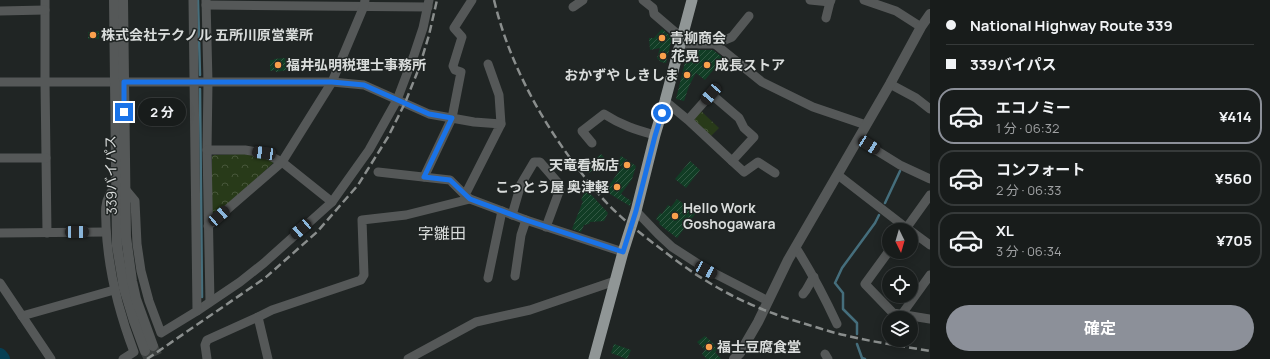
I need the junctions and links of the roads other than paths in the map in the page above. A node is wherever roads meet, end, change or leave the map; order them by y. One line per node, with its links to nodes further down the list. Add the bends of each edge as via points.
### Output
1 (45, 0): 17 (street)
2 (114, 0): 28 (street)
3 (123, 0): 28 (street)
4 (193, 0): 29 (street)
5 (472, 0): 36 (street, via 454,28 462,37 452,66 461,72)
6 (583, 0): 16 (street)
7 (643, 0): 23 (street)
8 (692, 0): 23 (highway)
9 (810, 0): 11 (street)
10 (864, 0): 22 (street, via 896,11)
11 (830, 1): 21 (street)
12 (206, 3): 13 (street); 30 (street)
13 (279, 3): 14 (street)
14 (365, 3): 15 (street); 31 (street)
15 (428, 3): 33 (street, via 424,28)
16 (573, 7)
17 (45, 10): 18 (street); 27 (street)
18 (0, 11)
19 (930, 14): 22 (street)
20 (749, 16): 24 (street, via 732,36)
21 (826, 18)
22 (921, 27): 32 (street)
23 (681, 41): 24 (street); 34 (highway)
24 (715, 44): 39 (street, via 762,82 813,107)
25 (488, 64): 38 (street, via 499,95)
26 (0, 82): 27 (street)
27 (45, 82): 28 (street); 45 (street)
28 (119, 82): 29 (street); 53 (street)
29 (194, 82): 30 (street); 83 (street)
30 (208, 82): 31 (street); 43 (street)
31 (332, 82): 33 (street, via 364,85); 47 (street)
32 (890, 84): 35 (street); 39 (street)
33 (397, 100): 36 (street, via 429,114); 56 (street, via 369,150)
34 (666, 101): 37 (street); 40 (highway)
35 (930, 109)
36 (452, 118): 38 (street); 51 (street)
37 (688, 120): 46 (street); 46 (street, via 711,94 739,118 754,138)
38 (501, 124): 55 (street)
39 (866, 125): 41 (street)
40 (655, 136): 42 (street, via 629,128 604,114 582,131); 58 (highway)
41 (858, 139): 50 (street); 52 (street, via 900,165)
42 (592, 143)
43 (207, 150): 47 (street, via 264,153); 63 (street)
44 (0, 158): 45 (street)
45 (46, 158): 67 (street)
46 (732, 161): 49 (street, via 744,172 758,162)
47 (282, 162): 56 (street); 63 (street)
48 (378, 172): 51 (street)
49 (775, 173)
50 (838, 175): 61 (street); 70 (street)
51 (424, 177): 55 (street, via 450,180)
52 (930, 179)
53 (121, 187): 65 (street, via 109,194 106,206); 83 (street, via 135,201 141,271 161,333); 91 (street, via 118,246 122,278 134,321)
54 (930, 195): 62 (street)
55 (468, 197): 57 (street); 87 (street, via 406,214 362,220 364,275 361,280)
56 (332, 202): 82 (street, via 264,263)
57 (502, 211): 59 (street); 76 (street)
58 (636, 211): 71 (highway); 81 (street, via 672,247 706,270)
59 (512, 215): 60 (street); 64 (street, via 522,184 534,162 540,162 559,184 560,189)
60 (526, 220): 64 (street); 74 (street, via 521,235)
61 (899, 223)
62 (912, 223)
63 (208, 226): 82 (street)
64 (546, 227): 71 (street)
65 (106, 232): 67 (street); 79 (street)
66 (0, 233): 67 (street)
67 (47, 233)
68 (918, 237): 69 (street)
69 (930, 245)
70 (796, 248): 75 (street); 81 (street)
71 (623, 252): 77 (highway)
72 (883, 259): 84 (street, via 865,284)
73 (930, 275): 85 (street)
74 (515, 276)
75 (814, 277): 80 (street); 90 (street)
76 (488, 278)
77 (615, 281): 97 (street, via 530,310 476,322); 98 (highway)
78 (0, 283): 86 (street)
79 (114, 290): 86 (street); 94 (street, via 134,352)
80 (804, 294)
81 (768, 301): 92 (street)
82 (210, 302): 83 (street)
83 (197, 311)
84 (891, 311)
85 (904, 311)
86 (22, 316): 93 (street)
87 (258, 317): 95 (street, via 207,340); 96 (street)
88 (918, 317): 89 (street)
89 (930, 319)
90 (837, 324)
91 (149, 348)
92 (740, 357)
93 (51, 359)
94 (124, 359)
95 (207, 359)
96 (268, 359)
97 (408, 359)
98 (594, 359)

